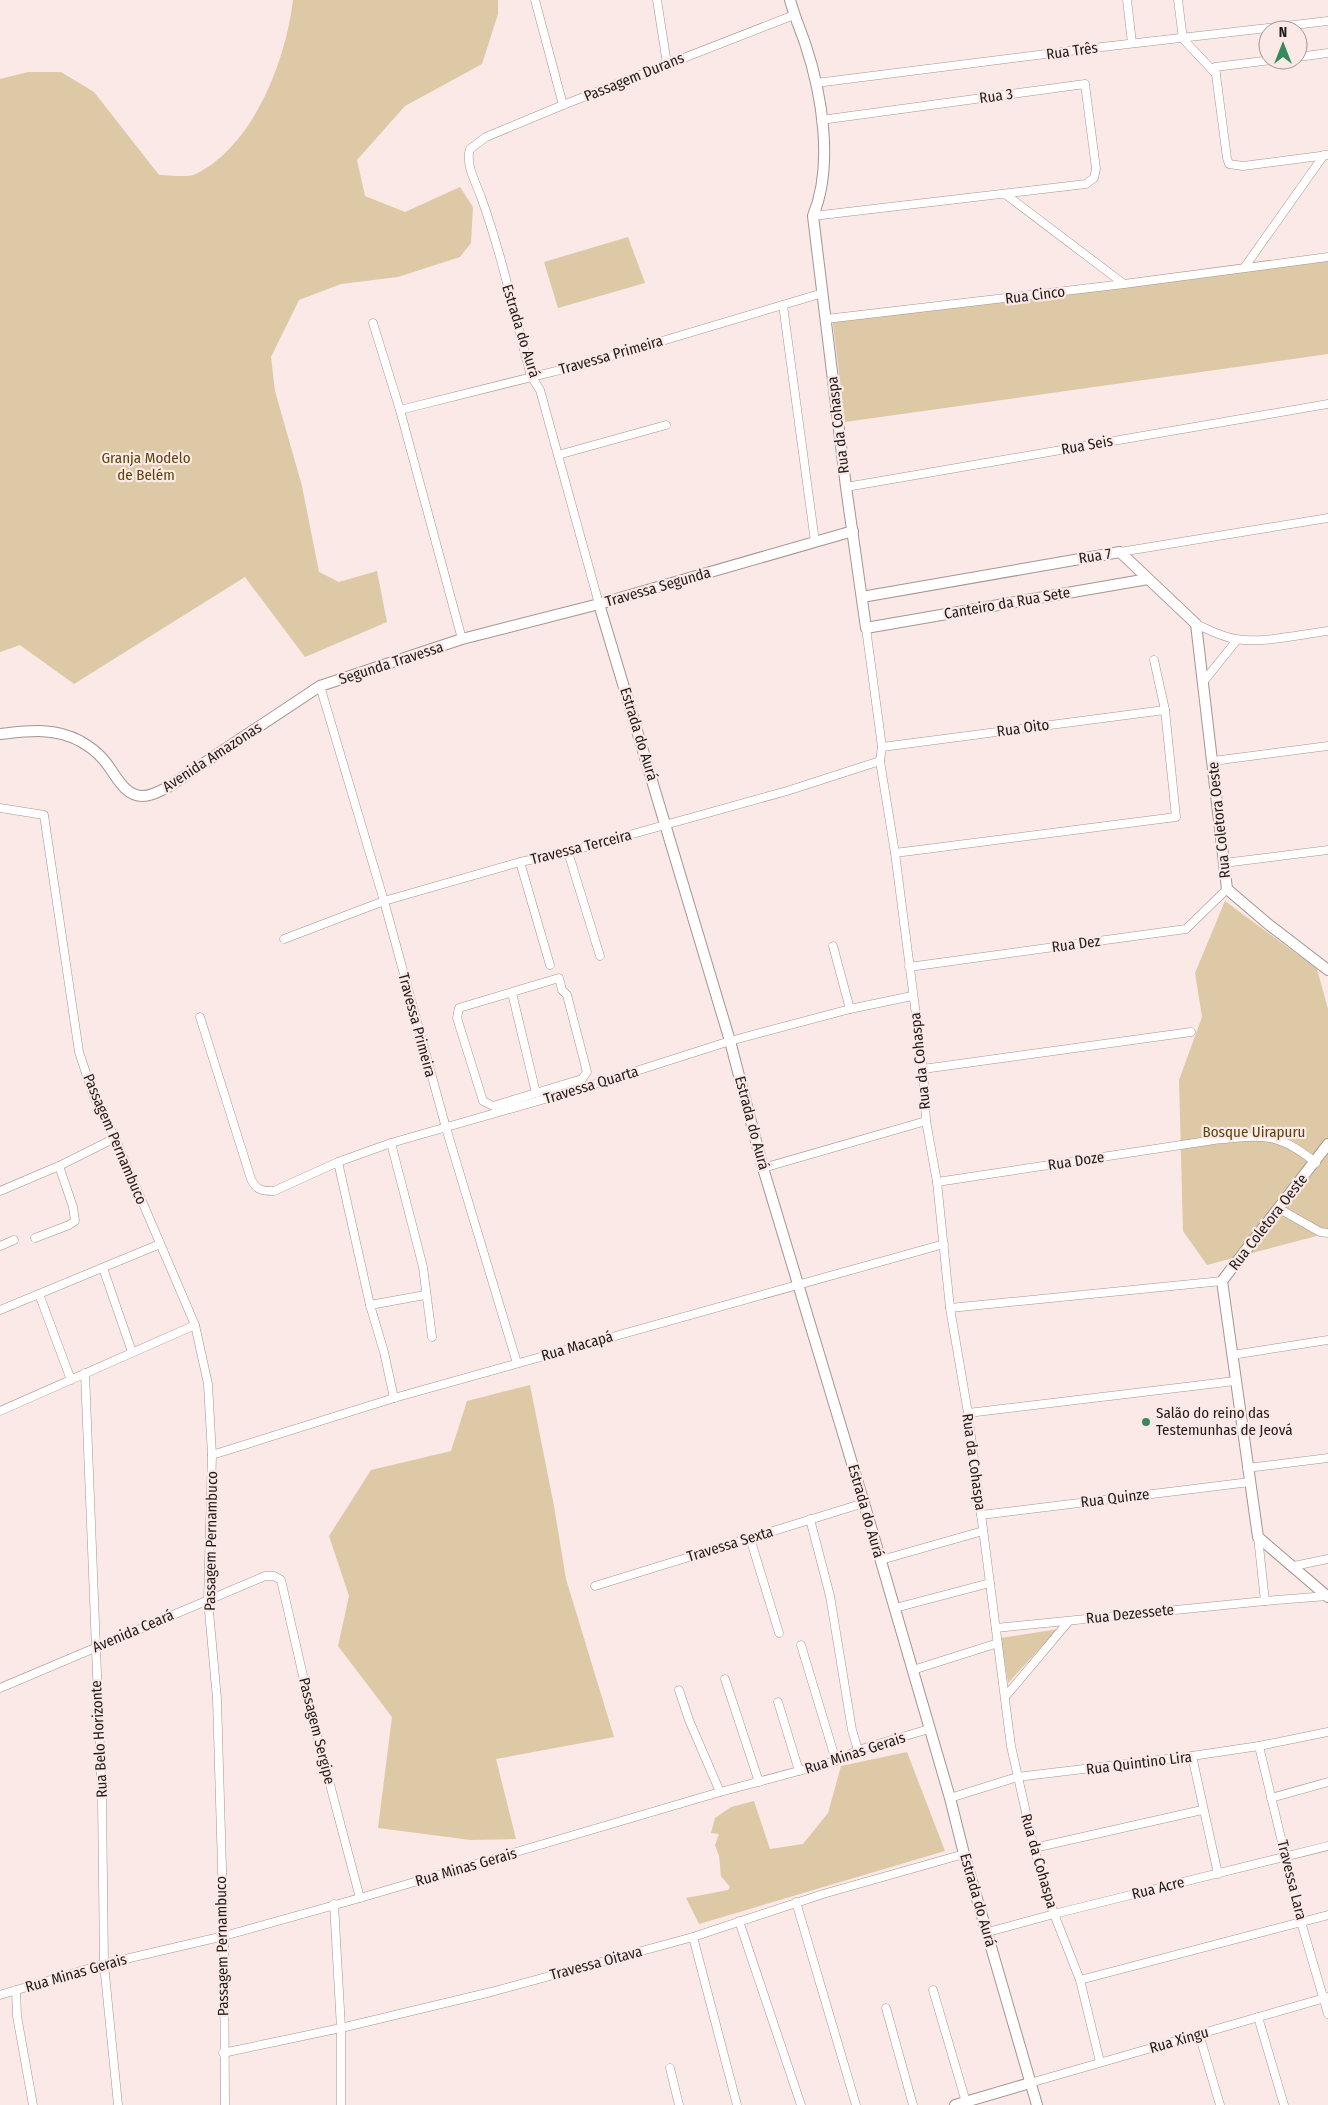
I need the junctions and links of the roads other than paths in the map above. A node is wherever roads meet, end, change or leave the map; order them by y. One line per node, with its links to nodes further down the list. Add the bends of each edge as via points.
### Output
1 (534, 0): 16 (street)
2 (657, 0): 13 (street)
3 (790, 0): 6 (street, Rua da Cohaspa)
4 (1127, 0): 9 (street)
5 (1178, 0): 8 (street)
6 (794, 15): 13 (street, Passagem Durans); 15 (street, Rua da Cohaspa)
7 (1328, 21): 8 (street, Rua Três)
8 (1183, 39): 9 (street, Rua Três); 14 (street)
9 (1132, 44): 15 (street, Rua Três)
10 (1328, 53): 11 (street)
11 (1308, 56)
12 (1258, 62): 14 (street, via 1215,67)
13 (667, 64): 16 (street, Passagem Durans)
14 (1216, 74): 19 (street, via 1230,164 1243,166)
15 (816, 83): 17 (street, Rua da Cohaspa)
16 (563, 105): 18 (street, Passagem Durans)
17 (821, 120): 20 (street, Rua 3, via 1085,84 1096,170 1094,178 1086,184); 21 (street, Rua da Cohaspa, via 822,184)
18 (475, 144): 29 (street, Estrada do Aurá, via 469,152 470,167 487,215)
19 (1326, 155): 23 (street)
20 (1006, 194): 21 (street); 24 (street)
21 (813, 216): 25 (street, Rua da Cohaspa)
22 (1328, 257): 23 (street, Rua Cinco)
23 (1244, 268): 24 (street, Rua Cinco)
24 (1124, 284): 27 (street, Rua Cinco)
25 (823, 293): 26 (street, Travessa Primeira); 27 (street, Rua da Cohaspa)
26 (783, 305): 29 (street, Travessa Primeira, via 588,363); 37 (street)
27 (826, 319): 34 (street, Rua da Cohaspa)
28 (373, 323): 31 (street)
29 (531, 376): 31 (street, Travessa Primeira); 33 (street, Estrada do Aurá, via 540,390)
30 (1328, 404): 34 (street, Rua Seis)
31 (400, 410): 45 (street)
32 (666, 425): 33 (street)
33 (558, 456): 41 (street, Estrada do Aurá)
34 (846, 487): 36 (street, Rua da Cohaspa)
35 (1328, 518): 38 (street, Rua 7)
36 (853, 530): 37 (street, Travessa Segunda); 40 (street, Rua da Cohaspa)
37 (815, 542): 41 (street, Travessa Segunda)
38 (1120, 552): 39 (street); 40 (street, Rua 7)
39 (1148, 579): 42 (street); 43 (street, Canteiro da Rua Sete)
40 (862, 597): 43 (street, Rua da Cohaspa)
41 (599, 604): 45 (street, Travessa Segunda); 57 (street, Estrada do Aurá)
42 (1196, 624): 46 (street); 48 (street, Rua Coletora Oeste)
43 (866, 628): 53 (street, Rua da Cohaspa)
44 (1328, 631): 46 (street)
45 (462, 639): 49 (street, Segunda Travessa)
46 (1237, 640): 48 (street)
47 (1154, 660): 50 (street)
48 (1204, 681): 55 (street, Rua Coletora Oeste)
49 (320, 686): 51 (street, Avenida Amazonas, via 168,788 151,795 141,796 125,789 101,757 79,740 47,731); 64 (street, Travessa Primeira)
50 (1165, 710): 53 (street, Rua Oito); 60 (street, via 1176,817)
51 (0, 734)
52 (1328, 746): 55 (street)
53 (882, 747): 54 (street, Rua da Cohaspa)
54 (880, 761): 57 (street, Travessa Terceira, via 787,792); 60 (street, Rua da Cohaspa)
55 (1213, 761): 62 (street, Rua Coletora Oeste)
56 (0, 808): 83 (street, Passagem Pernambuco, via 44,815 79,1052 94,1098)
57 (666, 824): 59 (street, Travessa Terceira); 76 (street, Estrada do Aurá)
58 (1328, 850): 62 (street)
59 (568, 852): 61 (street, Travessa Terceira); 67 (street)
60 (894, 853): 69 (street, Rua da Cohaspa)
61 (520, 862): 64 (street, Travessa Terceira); 68 (street)
62 (1224, 863): 63 (street, Rua Coletora Oeste)
63 (1227, 889): 69 (street, Rua Dez, via 1186,929); 70 (street, Rua Coletora Oeste)
64 (384, 901): 65 (street, Travessa Terceira); 82 (street, Travessa Primeira)
65 (284, 939)
66 (833, 946): 73 (street)
67 (600, 956)
68 (550, 966)
69 (909, 967): 72 (street, Rua da Cohaspa)
70 (1328, 970)
71 (512, 993): 78 (street, via 559,978 567,995 586,1067 587,1072); 80 (street); 80 (street, via 459,1008 457,1018 483,1101 493,1106)
72 (912, 996): 73 (street, Travessa Quarta); 77 (street, Rua da Cohaspa)
73 (850, 1009): 76 (street, Travessa Quarta)
74 (200, 1017): 86 (street, Travessa Quarta, via 255,1187 274,1191)
75 (1191, 1032): 77 (street)
76 (730, 1041): 79 (street, Travessa Quarta); 89 (street, Estrada do Aurá)
77 (924, 1069): 81 (street, Rua da Cohaspa)
78 (582, 1079): 79 (street); 80 (street)
79 (584, 1088): 82 (street, Travessa Quarta)
80 (536, 1093)
81 (926, 1121): 89 (street); 90 (street, Rua da Cohaspa)
82 (446, 1128): 84 (street, Travessa Quarta); 112 (street, Travessa Primeira)
83 (115, 1138): 88 (street); 96 (street, Passagem Pernambuco)
84 (391, 1143): 86 (street, Travessa Quarta); 103 (street, via 423,1267)
85 (1328, 1144): 87 (street, Rua Coletora Oeste)
86 (338, 1162): 104 (street)
87 (1316, 1162): 90 (street, Rua Doze, via 1277,1138 1257,1137 1214,1140); 92 (street, Rua Coletora Oeste)
88 (59, 1166): 91 (street); 94 (street, via 75,1221)
89 (763, 1168): 101 (street, Estrada do Aurá)
90 (937, 1182): 97 (street, Rua da Cohaspa)
91 (0, 1191)
92 (1278, 1208): 93 (street, via 1320,1232); 100 (street, Rua Coletora Oeste)
93 (1328, 1233)
94 (35, 1238)
95 (14, 1240): 98 (street)
96 (160, 1244): 99 (street); 107 (street, Passagem Pernambuco)
97 (944, 1244): 101 (street, Rua Macapá); 105 (street, Rua da Cohaspa)
98 (0, 1246)
99 (103, 1268): 102 (street); 110 (street)
100 (1222, 1281): 105 (street); 111 (street, Rua Coletora Oeste)
101 (798, 1284): 112 (street, Rua Macapá); 123 (street, Estrada do Aurá)
102 (39, 1294): 106 (street); 114 (street)
103 (425, 1295): 104 (street); 108 (street)
104 (370, 1305): 116 (street)
105 (950, 1308): 118 (street, Rua da Cohaspa)
106 (0, 1310)
107 (195, 1325): 110 (street); 119 (street, Passagem Pernambuco, via 208,1384)
108 (432, 1337)
109 (1328, 1340): 111 (street)
110 (132, 1352): 113 (street)
111 (1232, 1355): 115 (street, Rua Coletora Oeste)
112 (517, 1363): 116 (street, Rua Macapá)
113 (85, 1374): 114 (street); 144 (street, Rua Belo Horizonte)
114 (71, 1380): 117 (street)
115 (1236, 1381): 118 (street); 121 (street, Rua Coletora Oeste)
116 (394, 1398): 119 (street, Rua Macapá)
117 (0, 1412)
118 (968, 1413): 124 (street, Rua da Cohaspa)
119 (212, 1455): 136 (street, Passagem Pernambuco)
120 (1328, 1458): 121 (street)
121 (1247, 1468): 122 (street, Rua Coletora Oeste)
122 (1250, 1482): 124 (street, Rua Quinze); 127 (street, Rua Coletora Oeste)
123 (864, 1503): 125 (street, Travessa Sexta); 130 (street, Estrada do Aurá)
124 (981, 1515): 126 (street, Rua da Cohaspa)
125 (810, 1519): 128 (street, Travessa Sexta); 154 (street, via 830,1596)
126 (983, 1531): 130 (street); 133 (street, Rua da Cohaspa)
127 (1258, 1537): 131 (street); 137 (street, Rua Coletora Oeste)
128 (750, 1538): 134 (street, Travessa Sexta); 141 (street)
129 (1328, 1559): 131 (street)
130 (881, 1560): 138 (street, Estrada do Aurá)
131 (1294, 1566): 135 (street)
132 (265, 1576): 136 (street, Avenida Ceará); 170 (street, Passagem Sergipe, via 281,1580 284,1589 315,1728)
133 (990, 1583): 138 (street); 140 (street, Rua da Cohaspa)
134 (595, 1586)
135 (1328, 1596): 137 (street, Rua Dezessete)
136 (208, 1600): 144 (street, Avenida Ceará); 178 (street, Passagem Pernambuco, via 217,1699)
137 (1264, 1601): 139 (street, Rua Dezessete)
138 (895, 1608): 145 (street, Estrada do Aurá)
139 (1069, 1621): 140 (street, Rua Dezessete); 149 (street)
140 (996, 1628): 142 (street, Rua da Cohaspa)
141 (779, 1633)
142 (998, 1643): 145 (street); 149 (street, Rua da Cohaspa)
143 (801, 1645): 156 (street)
144 (95, 1647): 147 (street, Avenida Ceará); 180 (street, Rua Belo Horizonte, via 102,1799)
145 (912, 1670): 151 (street, Estrada do Aurá)
146 (725, 1679): 159 (street)
147 (0, 1688)
148 (679, 1690): 161 (street)
149 (1005, 1697): 158 (street, Rua da Cohaspa)
150 (778, 1702): 157 (street)
151 (929, 1729): 154 (street, Rua Minas Gerais); 162 (street, Estrada do Aurá)
152 (1328, 1732): 153 (street, Rua Quintino Lira)
153 (1259, 1746): 155 (street, Rua Quintino Lira); 163 (street, Travessa Lara)
154 (858, 1750): 156 (street, Rua Minas Gerais)
155 (1192, 1756): 158 (street, Rua Quintino Lira); 164 (street)
156 (836, 1761): 157 (street, Rua Minas Gerais)
157 (799, 1771): 159 (street, Rua Minas Gerais)
158 (1017, 1777): 162 (street, Rua Quintino Lira); 166 (street, Rua da Cohaspa)
159 (759, 1782): 161 (street, Rua Minas Gerais)
160 (1328, 1782): 163 (street)
161 (720, 1792): 170 (street, Rua Minas Gerais)
162 (950, 1798): 167 (street, Estrada do Aurá)
163 (1271, 1798): 168 (street, Travessa Lara)
164 (1202, 1810): 166 (street); 169 (street)
165 (1328, 1846): 168 (street, Rua Acre)
166 (1034, 1848): 173 (street, Rua da Cohaspa)
167 (964, 1854): 171 (street, Travessa Oitava); 177 (street, Estrada do Aurá)
168 (1286, 1856): 169 (street, Rua Acre); 176 (street, Travessa Lara)
169 (1218, 1874): 173 (street, Rua Acre)
170 (360, 1898): 172 (street, Rua Minas Gerais)
171 (796, 1902): 175 (street, Travessa Oitava); 205 (street)
172 (334, 1904): 178 (street, Rua Minas Gerais); 189 (street)
173 (1054, 1914): 177 (street, Rua Acre); 181 (street, Rua da Cohaspa)
174 (1328, 1915): 176 (street)
175 (739, 1921): 179 (street, Travessa Oitava); 204 (street)
176 (1301, 1922): 181 (street); 185 (street, Travessa Lara)
177 (988, 1932): 196 (street, Estrada do Aurá)
178 (224, 1936): 180 (street, Rua Minas Gerais); 193 (street, Passagem Pernambuco)
179 (693, 1937): 189 (street, Travessa Oitava, via 491,1992); 203 (street)
180 (104, 1964): 182 (street, Rua Minas Gerais); 199 (street, Rua Belo Horizonte)
181 (1080, 1980): 194 (street, Rua da Cohaspa)
182 (16, 1990): 184 (street, Rua Minas Gerais); 198 (street, via 17,2016)
183 (933, 1990): 197 (street)
184 (0, 1995)
185 (1326, 1998): 187 (street, Travessa Lara); 188 (street, Rua Xingu)
186 (886, 2008): 206 (street)
187 (1328, 2014)
188 (1258, 2017): 190 (street, Rua Xingu); 210 (street)
189 (341, 2028): 193 (street, Travessa Oitava); 201 (street)
190 (1199, 2034): 191 (street, Rua Xingu); 209 (street)
191 (1176, 2041): 192 (street); 194 (street, Rua Xingu)
192 (1179, 2049)
193 (223, 2053): 200 (street, Passagem Pernambuco)
194 (1100, 2062): 196 (street, Rua Xingu)
195 (670, 2068): 202 (street)
196 (1030, 2083): 197 (street); 208 (street, Estrada do Aurá)
197 (966, 2102): 207 (street)
198 (33, 2105)
199 (118, 2105)
200 (225, 2105)
201 (341, 2105)
202 (679, 2105)
203 (737, 2105)
204 (800, 2105)
205 (856, 2105)
206 (913, 2105)
207 (955, 2105)
208 (1037, 2105)
209 (1220, 2105)
210 (1284, 2105)

